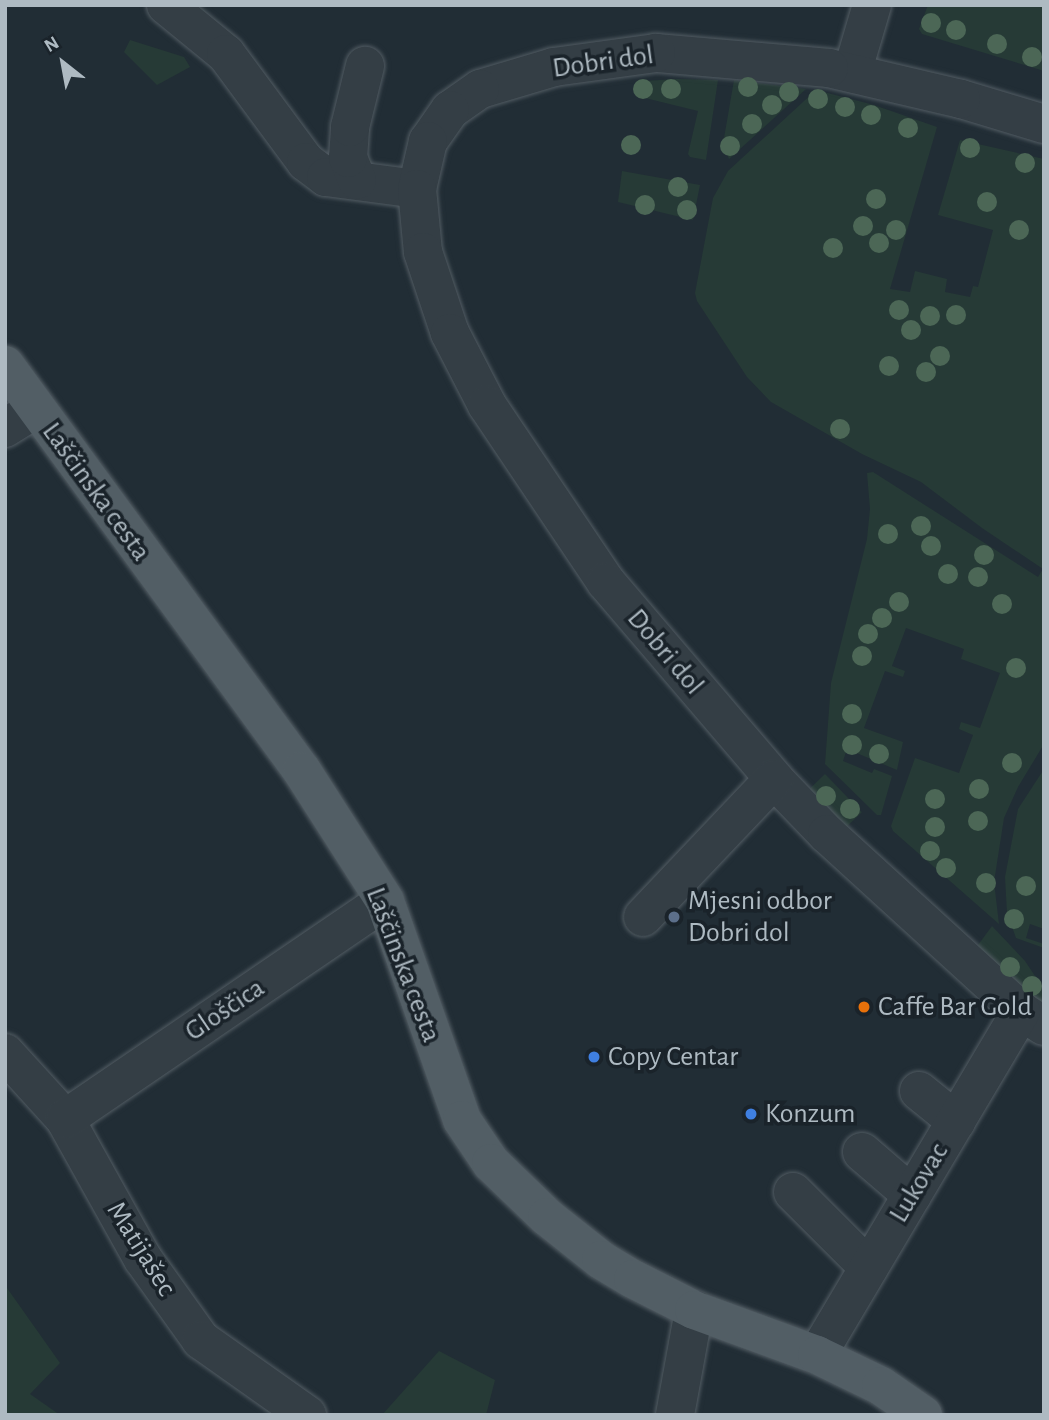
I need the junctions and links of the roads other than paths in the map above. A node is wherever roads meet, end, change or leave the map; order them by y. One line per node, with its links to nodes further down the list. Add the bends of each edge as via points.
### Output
1 (166, 5): 6 (street, via 226,54 306,162)
2 (872, 5): 4 (street)
3 (350, 73): 6 (street, via 348,158)
4 (852, 73): 5 (street, Dobri dol); 7 (street, Dobri dol, via 656,53 554,66 480,89 450,110 428,141)
5 (1044, 124)
6 (341, 178): 7 (street)
7 (417, 189): 10 (street, Dobri dol, via 423,252 450,333 487,405 606,582)
8 (5, 365): 9 (main road, Laščinska cesta)
9 (20, 418): 11 (main road, Laščinska cesta, via 302,771)
10 (774, 779): 12 (street); 13 (street, Dobri dol, via 866,872)
11 (385, 901): 16 (street, Gloščica); 22 (main road, Laščinska cesta, via 462,1120 491,1163 601,1260)
12 (643, 917)
13 (1032, 1018): 17 (street, Lukovac)
14 (5, 1053): 16 (street, Matijašec)
15 (919, 1091): 17 (street)
16 (65, 1119): 24 (street, Matijašec, via 143,1259 201,1340)
17 (956, 1121): 20 (street, Lukovac)
18 (862, 1152): 20 (street)
19 (793, 1192): 21 (street)
20 (912, 1195): 21 (street, Lukovac)
21 (869, 1268): 23 (street, Lukovac)
22 (694, 1310): 23 (main road, Laščinska cesta); 25 (street)
23 (817, 1355): 26 (main road, Laščinska cesta, via 881,1385)
24 (307, 1415)
25 (675, 1415)
26 (923, 1415)

